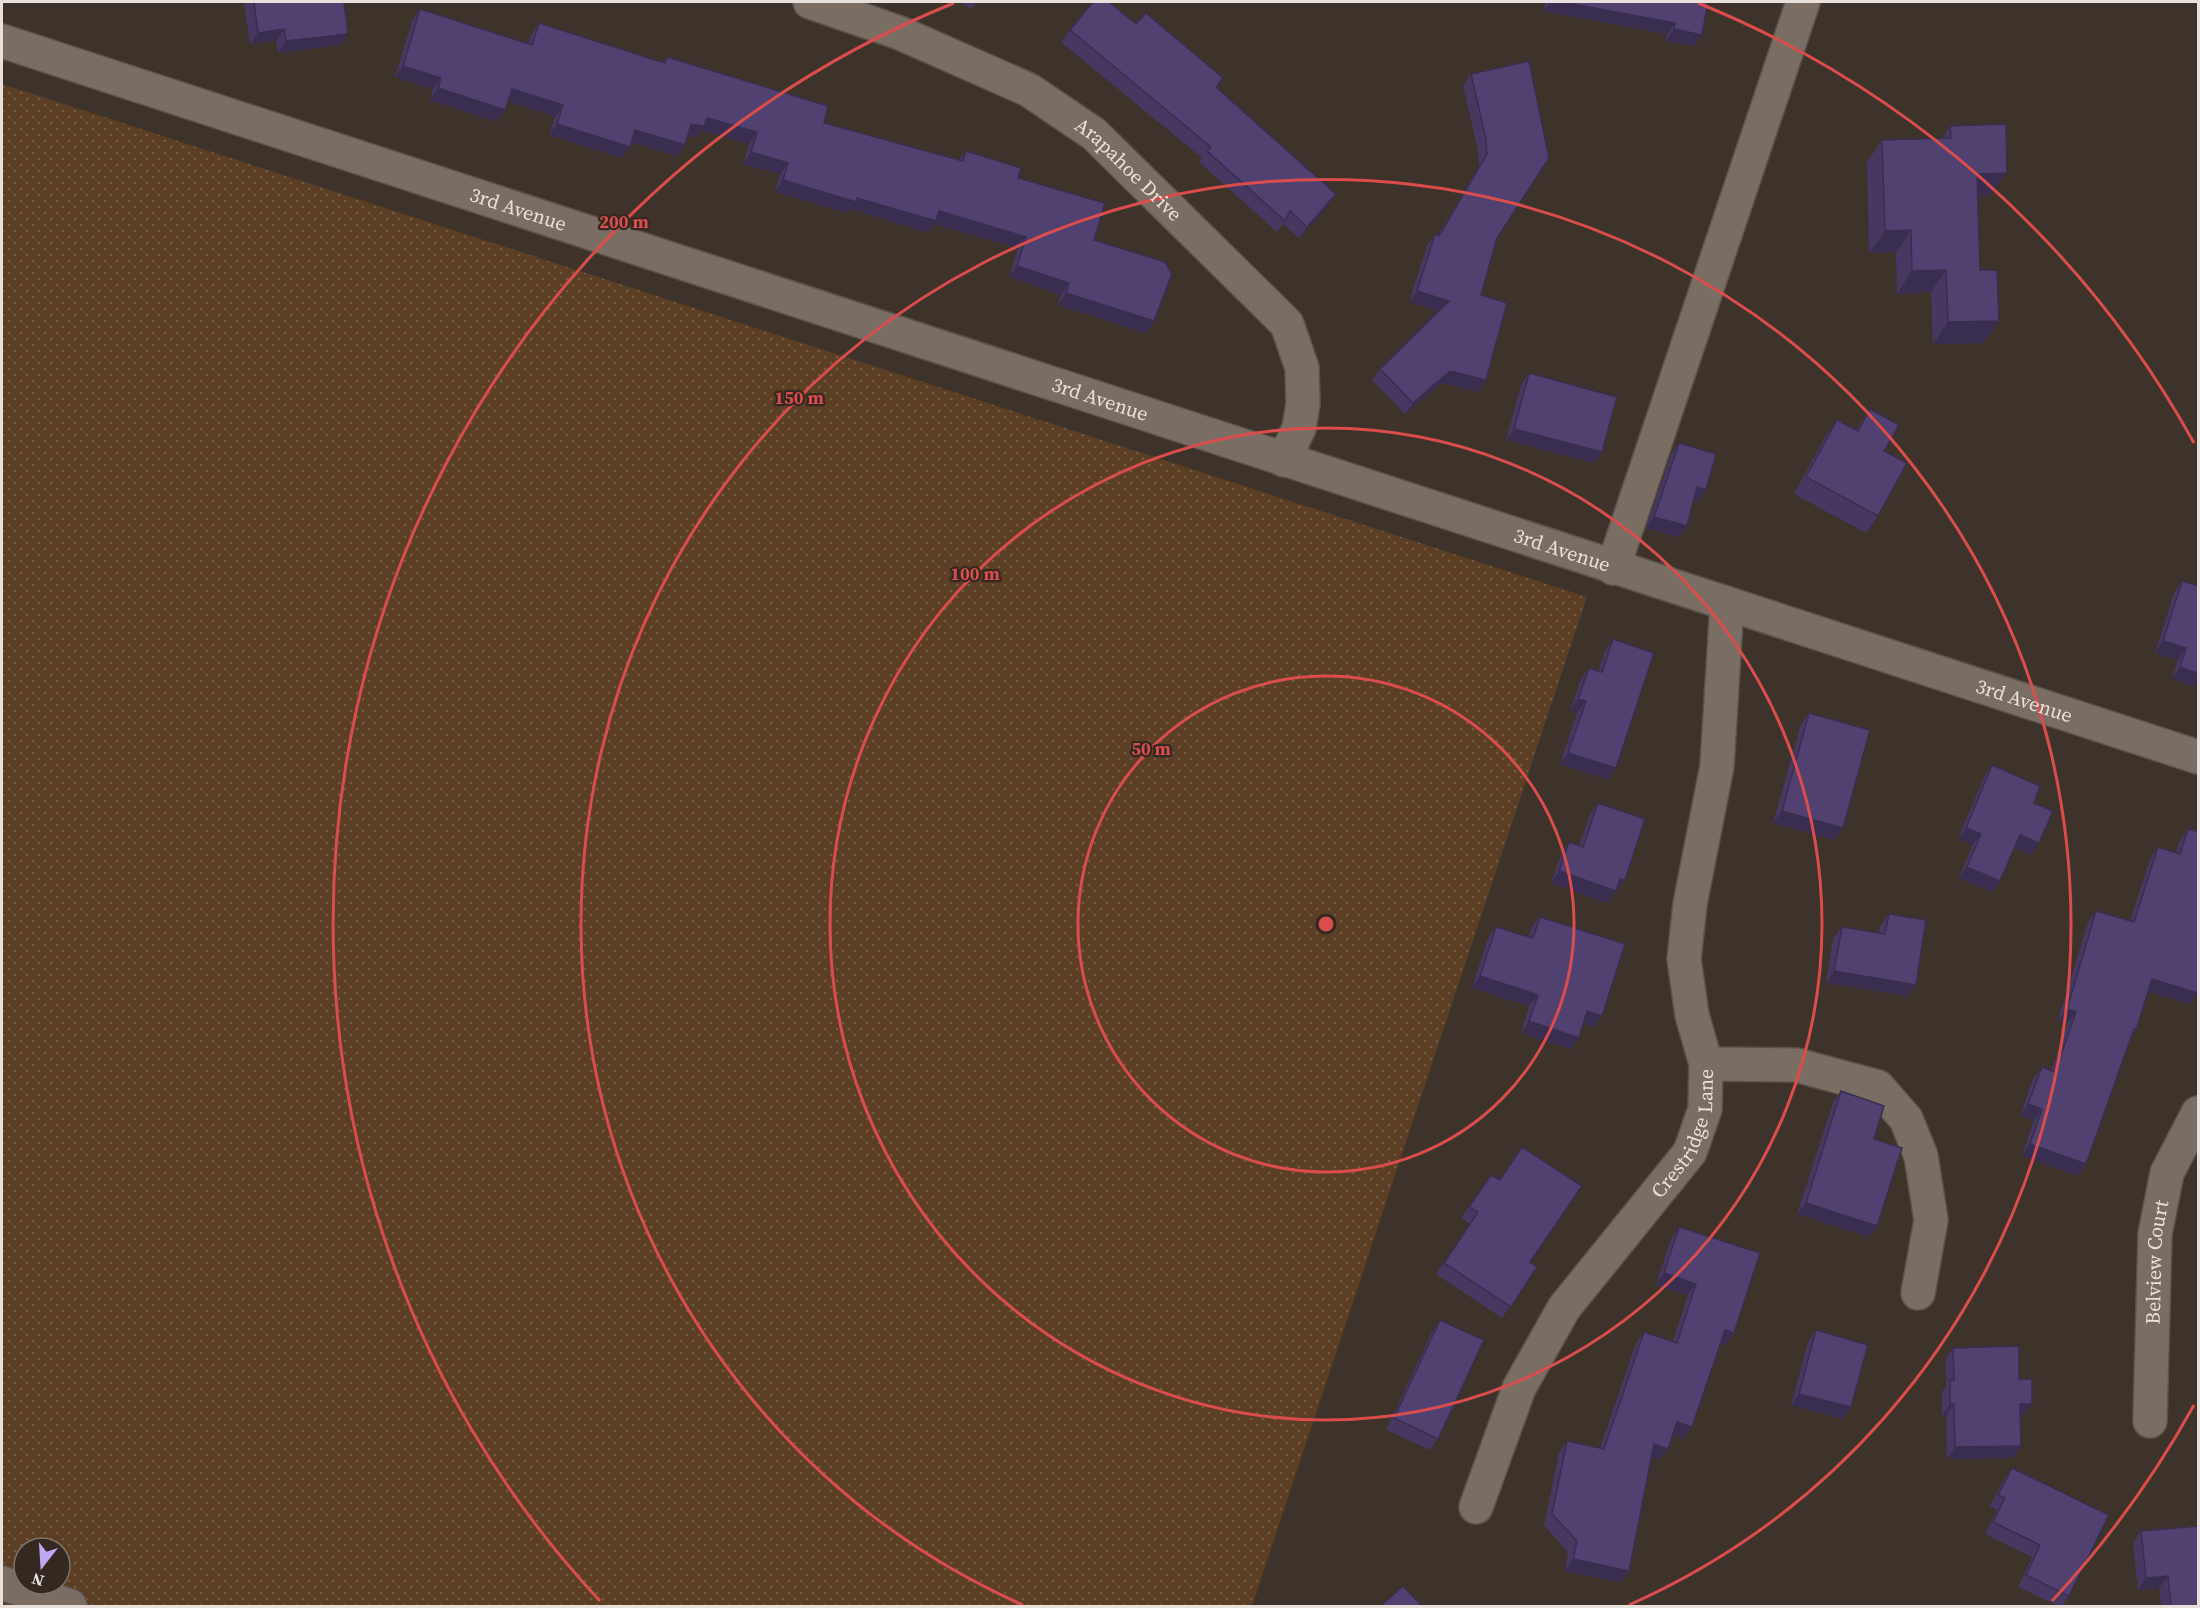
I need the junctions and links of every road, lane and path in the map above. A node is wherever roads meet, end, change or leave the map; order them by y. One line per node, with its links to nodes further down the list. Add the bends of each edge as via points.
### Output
1 (810, 2): 4 (street, Arapahoe Drive, via 900,33 1029,90 1094,134 1287,324 1302,368 1303,404 1299,428)
2 (1803, 2): 5 (street)
3 (2, 41): 4 (street, 3rd Avenue)
4 (1284, 460): 5 (street, 3rd Avenue)
5 (1613, 568): 6 (street, 3rd Avenue)
6 (1727, 604): 7 (street, 3rd Avenue); 8 (street, Crestridge Lane, via 1718,766 1690,904 1684,959 1692,1015)
7 (2199, 757)
8 (1706, 1064): 10 (street, via 1796,1065 1878,1087 1906,1119 1921,1156 1931,1220); 12 (street, Crestridge Lane, via 1705,1109 1690,1152 1564,1308 1519,1388)
9 (2199, 1113): 11 (street, Belview Court, via 2167,1173 2155,1234)
10 (1918, 1293)
11 (2150, 1421)
12 (1476, 1507)
13 (2, 1583): 14 (street)
14 (70, 1606)

